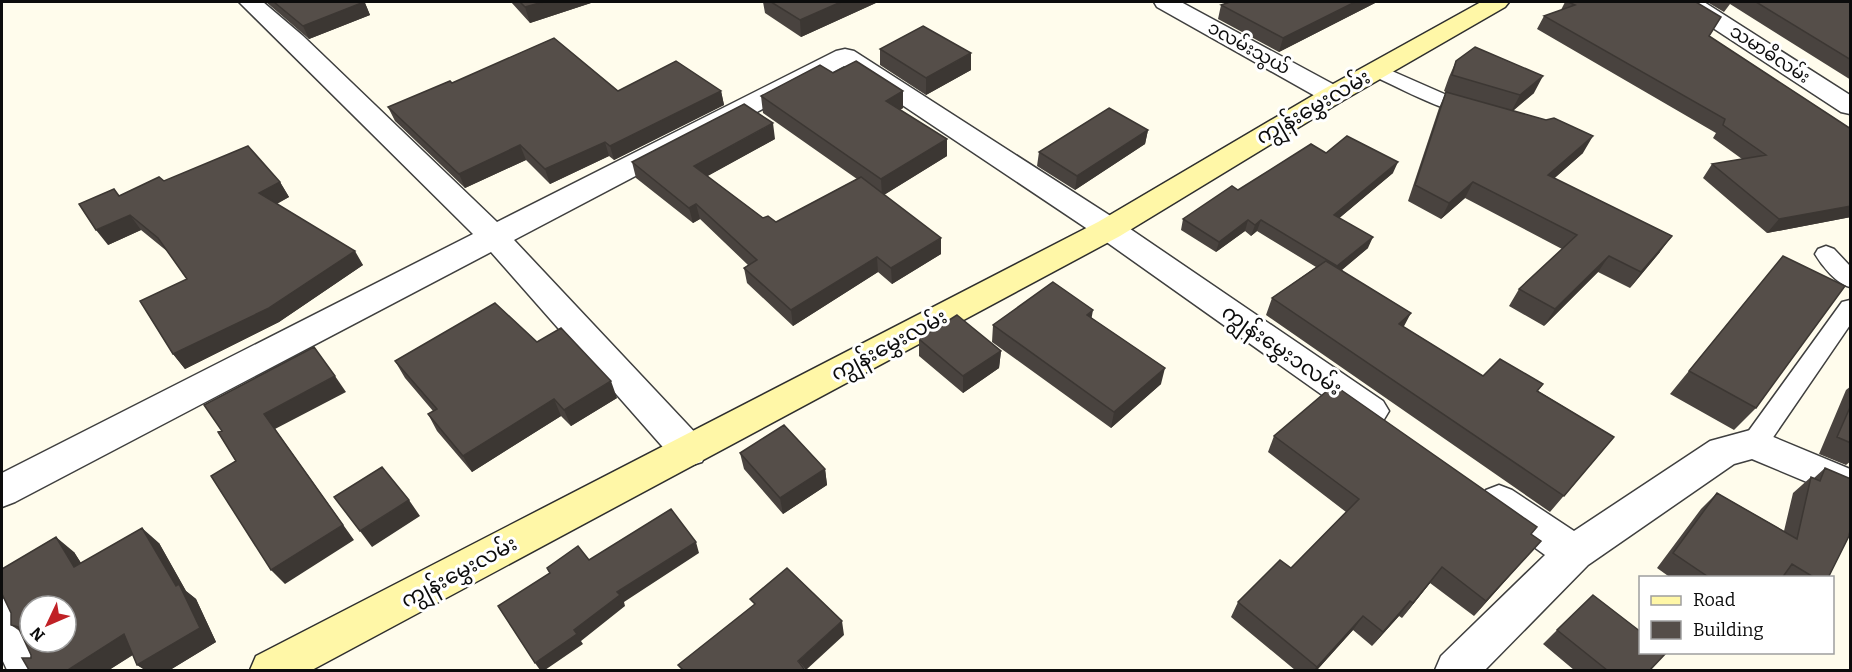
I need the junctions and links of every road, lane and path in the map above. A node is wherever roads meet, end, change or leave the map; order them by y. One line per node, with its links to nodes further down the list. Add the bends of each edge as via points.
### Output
1 (250, 2): 10 (street)
2 (1165, 2): 6 (street, ၁လမ်းသွယ်)
3 (1497, 2): 5 (street, ကျွန်းမွှေးလမ်း)
4 (1689, 2): 7 (street, သမာဓိလမ်း)
5 (1376, 70): 6 (street, ကျွန်းမွှေးလမ်း); 8 (lane, via 1451,104)
6 (1333, 95): 9 (street, ကျွန်းမွှေးလမ်း)
7 (1851, 106)
8 (1495, 116)
9 (1109, 229): 10 (street, ကျွန်းမွှေး၁လမ်း, via 845,56); 14 (street, ကျွန်းမွှေး၁လမ်း); 16 (street, ကျွန်းမွှေးလမ်း)
10 (494, 237): 16 (street); 19 (street)
11 (1826, 254): 12 (lane)
12 (1851, 279)
13 (1851, 308): 15 (lane)
14 (1400, 432)
15 (1754, 444): 17 (street); 20 (street, via 1723,452)
16 (689, 451): 23 (street, ကျွန်းမွှေးလမ်း)
17 (1851, 484)
18 (1477, 486): 20 (street)
19 (2, 491)
20 (1574, 553): 24 (street)
21 (2, 617): 22 (street)
22 (29, 670)
23 (271, 670)
24 (1456, 670)

